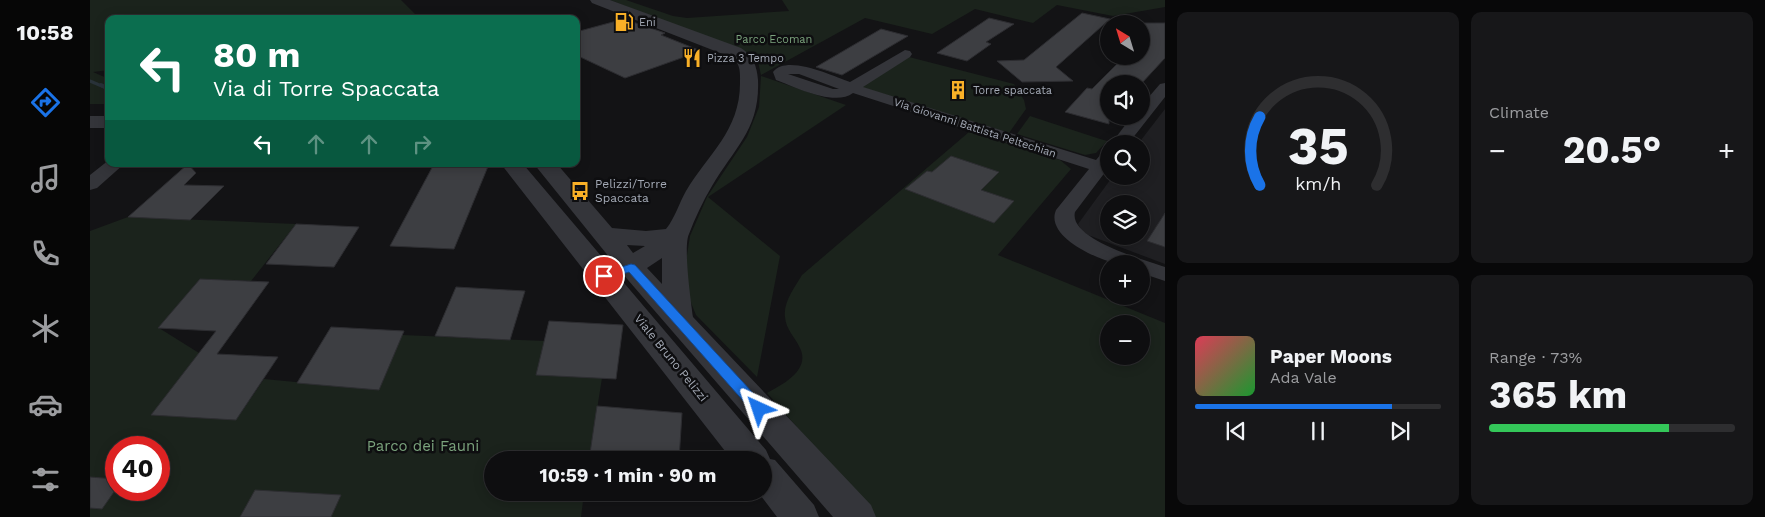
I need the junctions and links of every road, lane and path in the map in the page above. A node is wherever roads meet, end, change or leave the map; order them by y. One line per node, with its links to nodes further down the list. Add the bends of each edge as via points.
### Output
1 (597, 0): 18 (street, via 735,52 747,62 749,94 744,120 700,185)
2 (904, 54): 11 (street, Via Giovanni Battista Peltechian, via 850,88)
3 (1165, 87): 4 (street)
4 (1150, 105)
5 (90, 111): 6 (street)
6 (105, 111)
7 (90, 122): 8 (street)
8 (105, 122)
9 (1134, 125): 10 (street)
10 (1126, 135)
11 (1100, 161)
12 (111, 167): 16 (street)
13 (515, 167): 21 (street, Viale Bruno Pelizzi)
14 (547, 167): 17 (street, Viale Bruno Pelizzi)
15 (1100, 167): 19 (street, via 1069,205 1064,222 1083,242)
16 (90, 184)
17 (603, 234): 18 (street); 21 (street, Viale Bruno Pelizzi)
18 (676, 241): 21 (street, via 650,261); 23 (street)
19 (1114, 255)
20 (1150, 269): 22 (street)
21 (618, 272): 23 (street, Viale Bruno Pelizzi); 24 (street, Viale Bruno Pelizzi)
22 (1165, 274)
23 (679, 320): 27 (street, Viale Bruno Pelizzi)
24 (747, 451)
25 (772, 483): 26 (street)
26 (800, 517)
27 (857, 517)

